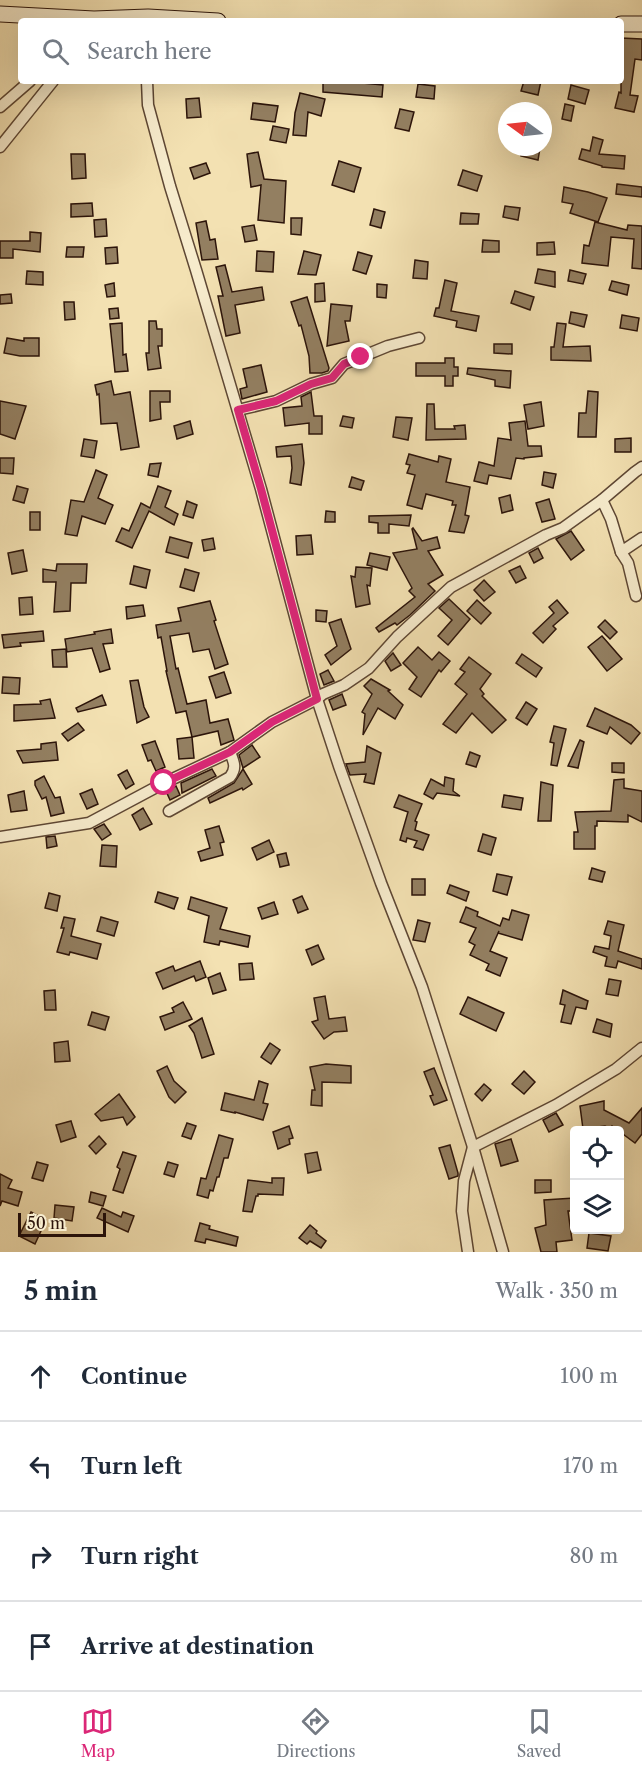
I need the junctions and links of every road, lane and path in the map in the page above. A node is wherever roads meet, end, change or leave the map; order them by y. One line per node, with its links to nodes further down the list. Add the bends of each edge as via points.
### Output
1 (0, 14): 2 (street)
2 (62, 18)
3 (624, 24): 4 (street)
4 (642, 24)
5 (27, 84): 8 (street)
6 (51, 84): 9 (street)
7 (147, 84): 11 (street, via 148,105 170,186)
8 (0, 107)
9 (0, 147)
10 (419, 338): 11 (street, via 344,364 332,378 276,401)
11 (238, 410): 17 (street)
12 (642, 467): 13 (street)
13 (602, 500): 15 (street); 17 (street, via 563,528 451,588 369,668)
14 (642, 538): 15 (street)
15 (621, 552): 16 (street, via 628,563)
16 (636, 596)
17 (317, 699): 18 (street, via 272,722); 22 (street, via 377,873 422,987)
18 (230, 752): 19 (street, via 235,766 230,777); 20 (street, via 89,823)
19 (169, 811)
20 (0, 837)
21 (642, 1048): 22 (street, via 616,1069 556,1105)
22 (473, 1147): 23 (street, via 464,1181 462,1211); 24 (street)
23 (468, 1252)
24 (503, 1252)

